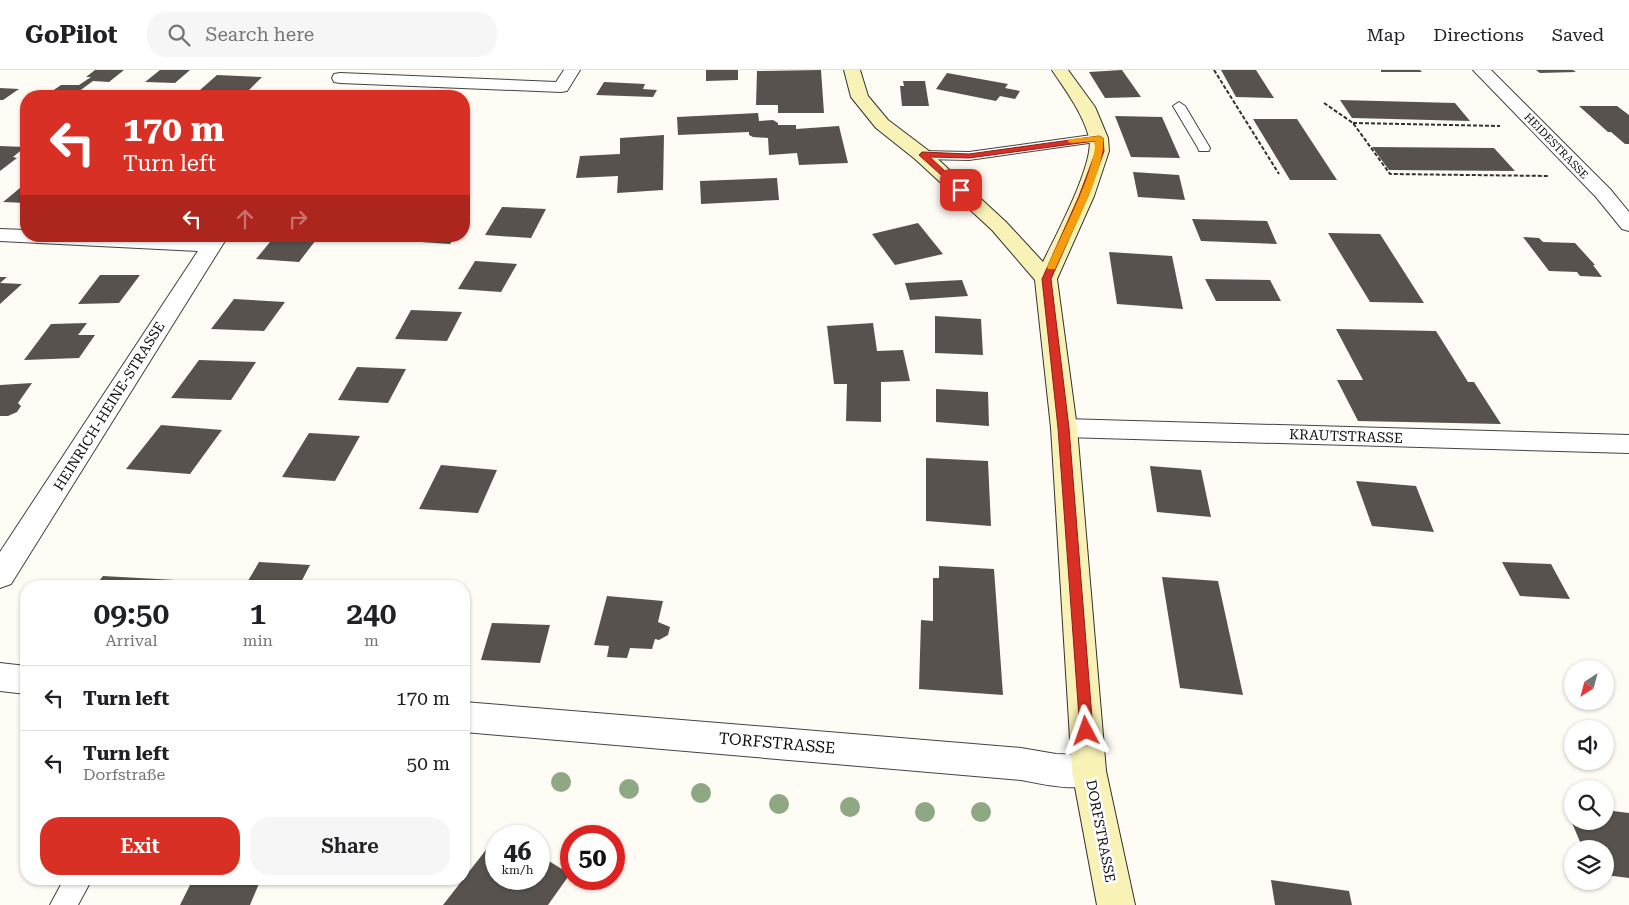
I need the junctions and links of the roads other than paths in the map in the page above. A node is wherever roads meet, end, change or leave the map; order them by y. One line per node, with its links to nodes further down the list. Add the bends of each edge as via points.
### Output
1 (572, 70): 5 (street, via 561,87)
2 (852, 70): 9 (main road, via 860,97 882,124)
3 (1060, 70): 7 (main road, via 1086,107)
4 (1481, 70): 10 (street, HEIDESTRASSE)
5 (339, 80)
6 (1179, 106): 8 (lane)
7 (1099, 138): 9 (lane, via 969,156); 14 (main road, via 1100,151 1084,196)
8 (1204, 148)
9 (922, 155): 14 (main road, via 999,226)
10 (1629, 224)
11 (0, 235): 12 (street)
12 (20, 235)
13 (214, 242): 17 (street, HEINRICH-HEINE-STRASSE)
14 (1046, 279): 15 (main road, DORFSTRASSE)
15 (1064, 428): 16 (street, KRAUTSTRASSE); 21 (main road, DORFSTRASSE)
16 (1629, 444)
17 (0, 576)
18 (0, 678): 19 (street)
19 (20, 680)
20 (470, 718): 21 (street, TORFSTRASSE)
21 (1089, 771): 24 (main road, DORFSTRASSE)
22 (76, 885): 23 (lane)
23 (63, 905)
24 (1116, 905)

